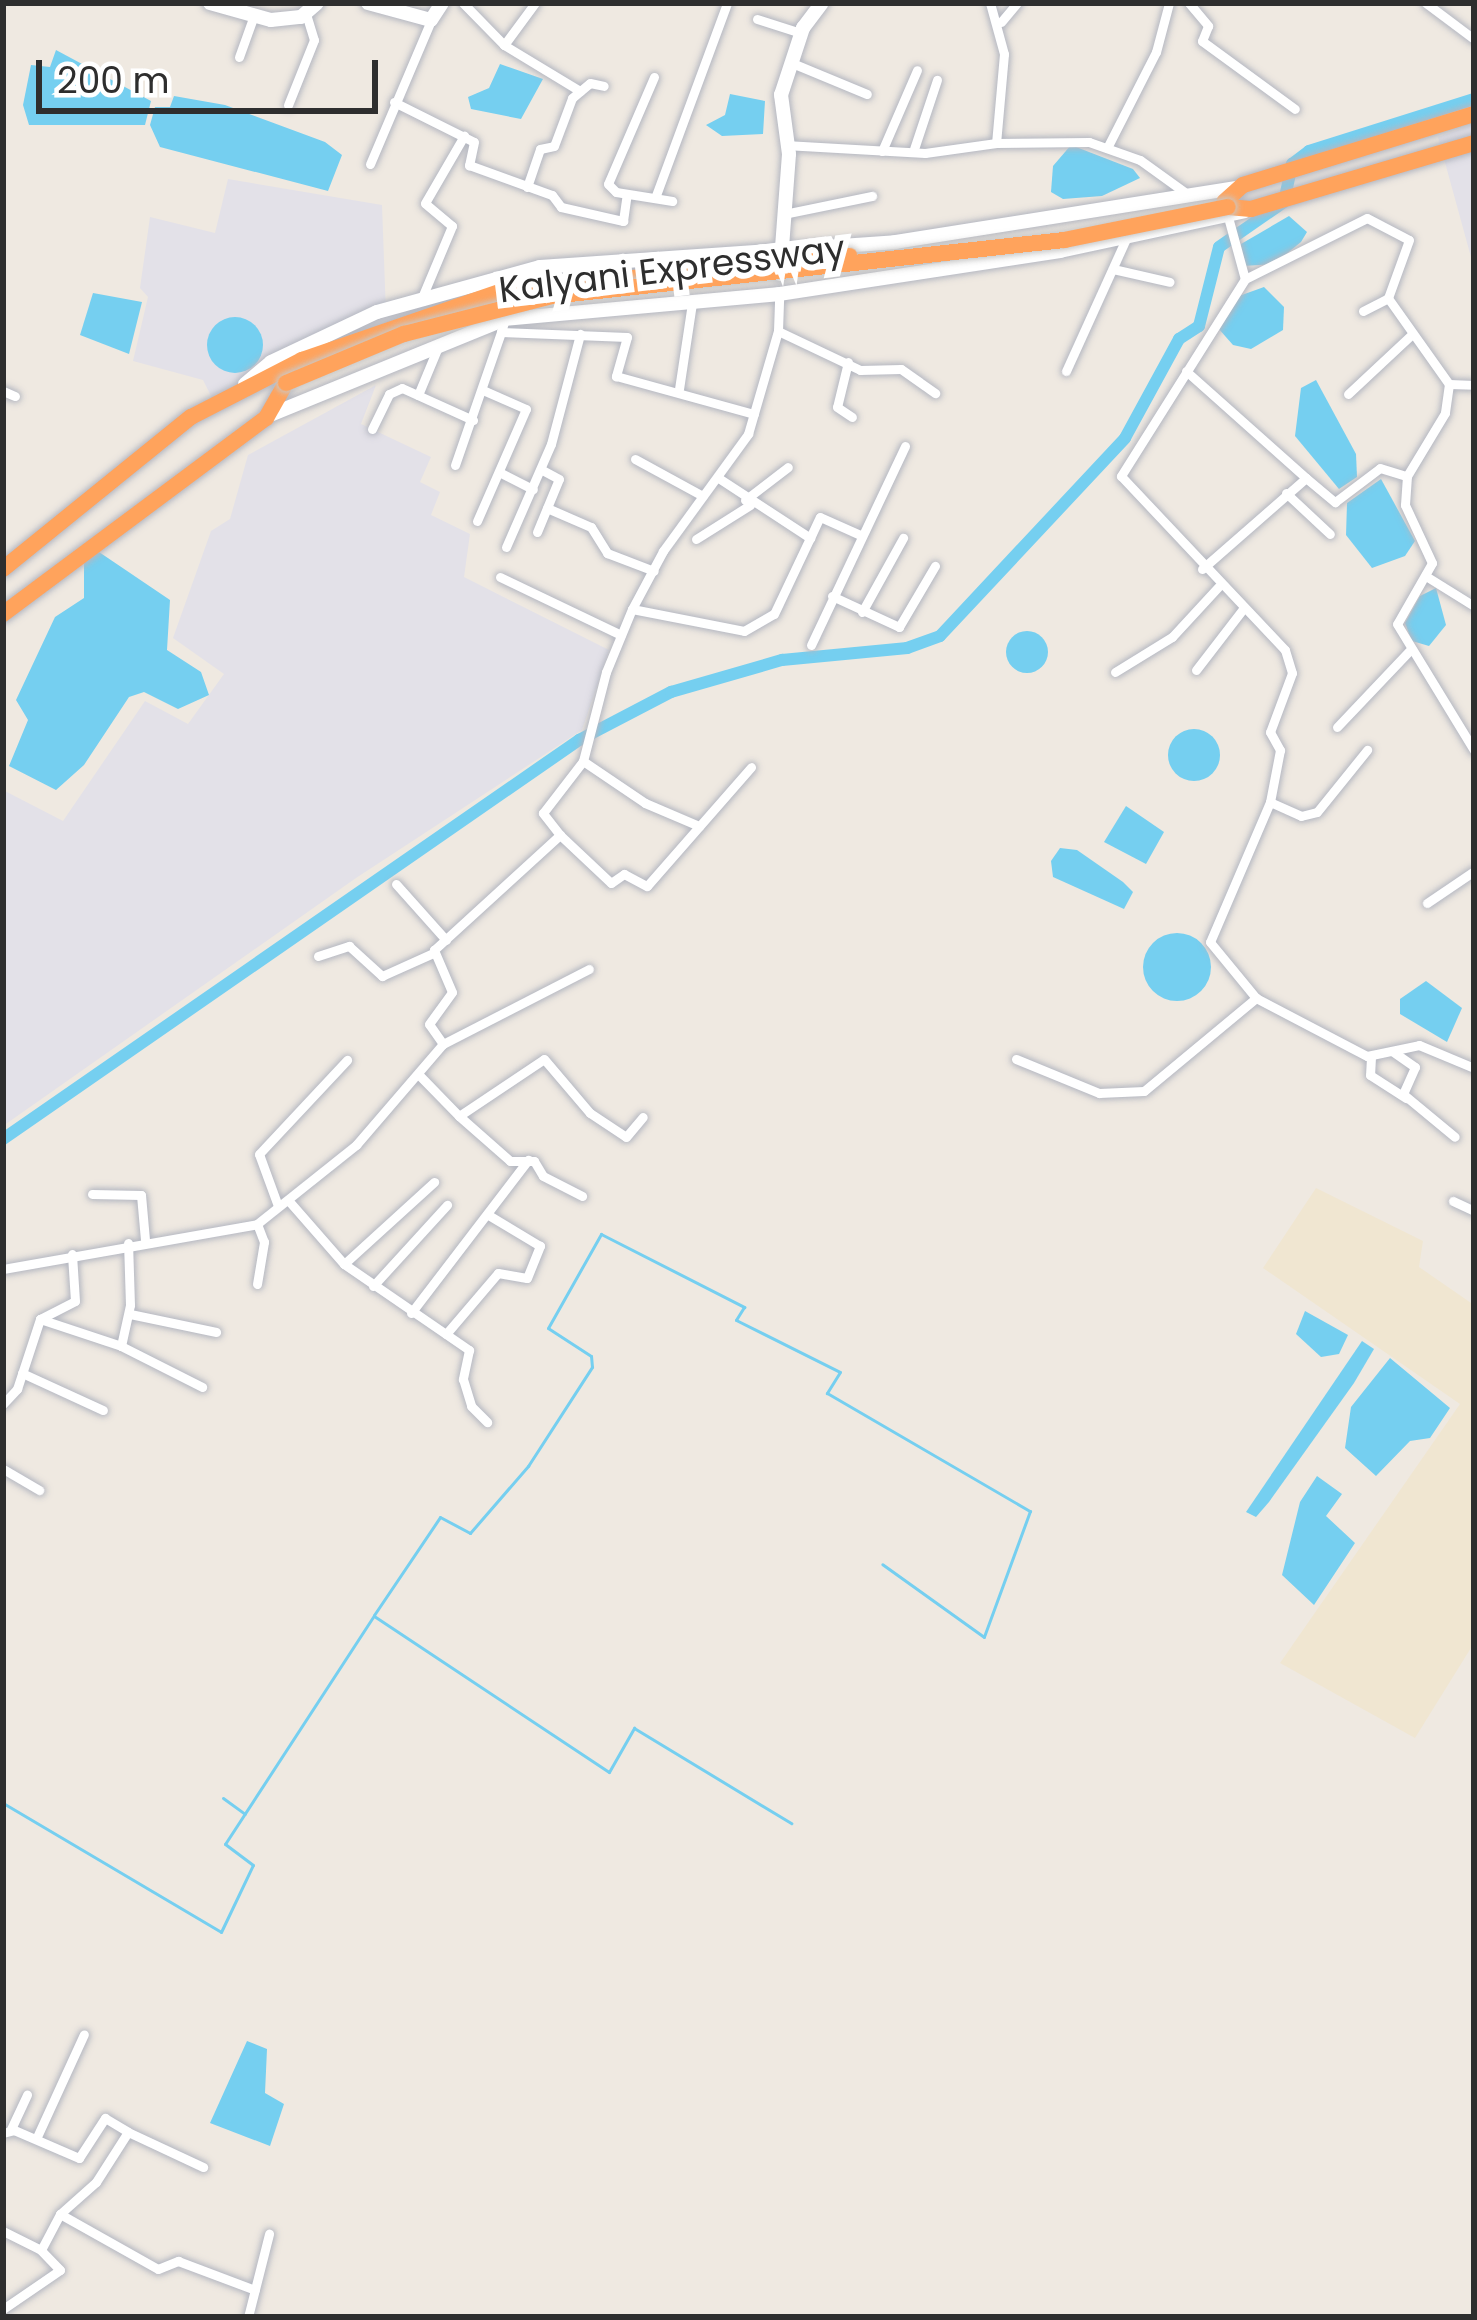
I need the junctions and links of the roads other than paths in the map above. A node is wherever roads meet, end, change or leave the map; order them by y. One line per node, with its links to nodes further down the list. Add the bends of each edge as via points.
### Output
1 (210, 3): 14 (street)
2 (368, 3): 16 (street)
3 (442, 3): 16 (street)
4 (464, 3): 20 (street)
5 (535, 3): 20 (street)
6 (727, 3): 45 (street)
7 (822, 3): 18 (street)
8 (990, 3): 17 (street)
9 (1017, 3): 17 (street)
10 (1169, 3): 37 (street, via 1156,52)
11 (1189, 3): 31 (street, via 1208,26 1202,41)
12 (1426, 3): 19 (street)
13 (311, 8): 14 (street); 30 (street, via 314,40)
14 (253, 18): 21 (street)
15 (757, 19): 18 (street)
16 (430, 20): 29 (street)
17 (1001, 22): 35 (street)
18 (801, 33): 22 (street)
19 (1474, 39)
20 (504, 45): 27 (street)
21 (239, 57)
22 (792, 63): 28 (street); 36 (street, via 781,94)
23 (917, 70): 38 (street)
24 (654, 77): 43 (street, via 609,175 616,192)
25 (937, 80): 39 (street)
26 (604, 86): 27 (street)
27 (580, 91): 42 (street, via 554,146 540,149)
28 (868, 94)
29 (394, 102): 33 (street); 40 (street)
30 (288, 105)
31 (1295, 109)
32 (1474, 114): 41 (highway, Kalyani Expressway)
33 (464, 136): 42 (street, via 475,145 469,165); 56 (street, via 425,203 452,226)
34 (1474, 142): 48 (highway, via 1251,209)
35 (996, 143): 37 (street, via 1064,137); 39 (street)
36 (785, 145): 38 (street); 49 (street)
37 (1107, 148): 46 (street, via 1140,160)
38 (882, 151): 39 (street)
39 (913, 152)
40 (370, 164)
41 (1243, 185): 46 (street, Kalyani Expressway); 48 (highway)
42 (527, 187): 43 (street, via 561,207 623,221)
43 (627, 194): 45 (street)
44 (872, 196): 49 (street)
45 (656, 198): 47 (street)
46 (1193, 200): 51 (street, Kalyani Expressway)
47 (672, 202)
48 (1226, 209): 50 (street, Kalyani Expressway); 53 (street); 70 (highway, Kalyani Expressway, bridge, via 1066,234 502,291); 80 (highway, Kalyani Expressway, bridge, via 1064,240 552,296 404,334 286,383)
49 (784, 214): 51 (street)
50 (1126, 239): 52 (street); 55 (street, Kalyani Expressway)
51 (780, 252): 55 (street); 56 (street, Kalyani Expressway, via 540,267)
52 (1113, 269): 54 (street); 66 (street)
53 (1246, 279): 57 (street, via 1367,218 1409,240); 67 (street)
54 (1170, 282)
55 (779, 294): 58 (street, Kalyani Expressway); 61 (street)
56 (423, 295): 70 (street, Kalyani Expressway, via 271,362)
57 (1388, 298): 59 (street); 63 (street)
58 (692, 303): 60 (street, Kalyani Expressway); 71 (street)
59 (1363, 310)
60 (503, 326): 62 (street); 64 (street, Kalyani Expressway); 72 (street)
61 (778, 331): 65 (street); 78 (street)
62 (580, 334): 71 (street, via 627,337 616,376); 87 (street)
63 (1410, 336): 68 (street); 75 (street)
64 (440, 342): 76 (street); 80 (street, Kalyani Expressway)
65 (848, 362): 74 (street, via 860,370 901,369); 79 (street, via 837,407)
66 (1066, 371)
67 (1186, 371): 90 (street); 107 (street, via 1121,476)
68 (1449, 384): 69 (street); 89 (street, via 1445,413)
69 (1474, 386)
70 (241, 387): 106 (highway, Kalyani Expressway, via 155,445)
71 (679, 388): 78 (street)
72 (483, 389): 81 (street); 88 (street, via 526,410)
73 (3, 391): 77 (street)
74 (935, 393)
75 (1348, 394)
76 (418, 395): 81 (street); 82 (street, via 396,389)
77 (15, 397)
78 (754, 414): 91 (street)
79 (852, 417)
80 (266, 418): 117 (highway, Kalyani Expressway)
81 (472, 419): 85 (street)
82 (372, 429)
83 (905, 446): 99 (street)
84 (634, 459): 94 (street)
85 (455, 465)
86 (788, 467): 95 (street)
87 (542, 470): 92 (street); 96 (street, via 559,479)
88 (499, 472): 92 (street); 97 (street)
89 (1407, 476): 90 (street, via 1380,467 1335,502); 110 (street, via 1405,505 1432,563)
90 (1306, 478): 93 (street)
91 (720, 479): 94 (street); 95 (street)
92 (533, 490): 104 (street)
93 (1286, 494): 100 (street); 107 (street)
94 (703, 496): 108 (street)
95 (748, 502): 101 (street); 103 (street)
96 (547, 508): 98 (street); 108 (street, via 597,532 607,553)
97 (477, 521)
98 (537, 532)
99 (858, 534): 101 (street, via 820,517); 112 (street)
100 (1330, 534)
101 (809, 538): 114 (street, via 774,614 744,631)
102 (902, 538): 116 (street)
103 (696, 539)
104 (506, 547)
105 (934, 566): 116 (street, via 899,627)
106 (3, 569)
107 (1202, 569): 111 (street)
108 (654, 571): 114 (street)
109 (500, 577): 118 (street)
110 (1429, 578): 113 (street); 120 (street, via 1404,601 1397,624)
111 (1219, 586): 115 (street); 122 (street, via 1172,637)
112 (832, 596): 116 (street); 119 (street)
113 (1474, 606)
114 (632, 609): 118 (street)
115 (1243, 609): 121 (street); 128 (street, via 1285,650 1292,674 1270,732 1280,750)
116 (862, 612)
117 (3, 614)
118 (620, 635): 126 (street)
119 (811, 645)
120 (1410, 650): 123 (street); 125 (street)
121 (1196, 670)
122 (1114, 672)
123 (1337, 727)
124 (1367, 750): 128 (street, via 1317,812 1301,815)
125 (1474, 750)
126 (583, 761): 129 (street, via 645,803); 130 (street, via 543,813)
127 (752, 767): 129 (street)
128 (1270, 802): 138 (street, via 1210,942)
129 (699, 826): 130 (street, via 645,887 625,874 611,883)
130 (560, 835): 134 (street)
131 (1474, 871): 133 (street)
132 (396, 884): 134 (street)
133 (1427, 903)
134 (446, 940): 135 (street)
135 (431, 954): 136 (street, via 382,976 346,945); 139 (street, via 452,988 429,1024)
136 (318, 956)
137 (590, 970): 139 (street)
138 (1256, 998): 141 (street); 142 (street, via 1144,1091 1099,1093)
139 (443, 1044): 145 (street)
140 (1392, 1051): 141 (street); 144 (street, via 1432,1047); 146 (street, via 1415,1066)
141 (1371, 1058): 146 (street, via 1370,1075)
142 (1016, 1059)
143 (347, 1060): 155 (street, via 260,1154)
144 (1474, 1068)
145 (420, 1076): 147 (street); 155 (street, via 356,1145)
146 (1407, 1098): 149 (street)
147 (459, 1116): 148 (street, via 542,1059 590,1113 626,1137); 150 (street, via 510,1161)
148 (643, 1118)
149 (1455, 1137)
150 (528, 1160): 153 (street); 158 (street)
151 (434, 1182): 163 (street)
152 (92, 1194): 160 (street, via 141,1195)
153 (582, 1196)
154 (1453, 1201): 157 (street)
155 (283, 1203): 159 (street); 163 (street)
156 (446, 1204): 166 (street)
157 (1474, 1211)
158 (490, 1216): 167 (street); 171 (street, via 540,1246 526,1278 499,1272)
159 (257, 1224): 160 (street); 165 (street, via 264,1242)
160 (145, 1240): 161 (street)
161 (128, 1244): 162 (street); 168 (street)
162 (72, 1254): 164 (street); 169 (street, via 75,1301)
163 (344, 1264): 166 (street)
164 (3, 1269)
165 (256, 1284)
166 (373, 1286): 167 (street)
167 (411, 1313): 171 (street)
168 (130, 1314): 170 (street); 172 (street)
169 (40, 1319): 172 (street); 173 (street)
170 (216, 1332)
171 (446, 1334): 177 (street, via 470,1352 464,1381)
172 (122, 1346): 174 (street)
173 (22, 1372): 175 (street); 176 (street)
174 (202, 1387)
175 (3, 1404)
176 (103, 1410)
177 (487, 1422)
178 (3, 1469): 179 (street)
179 (39, 1490)
180 (84, 2034): 184 (street)
181 (27, 2095): 182 (street)
182 (7, 2131): 184 (street)
183 (128, 2132): 184 (street, via 105,2118 79,2158); 185 (street); 186 (street, via 96,2182)
184 (36, 2139)
185 (203, 2167)
186 (60, 2214): 189 (street); 190 (street, via 158,2269 176,2260)
187 (3, 2231): 189 (street)
188 (269, 2234): 190 (street)
189 (41, 2250): 191 (street, via 60,2270)
190 (255, 2290): 192 (street)
191 (3, 2309)
192 (248, 2317)

